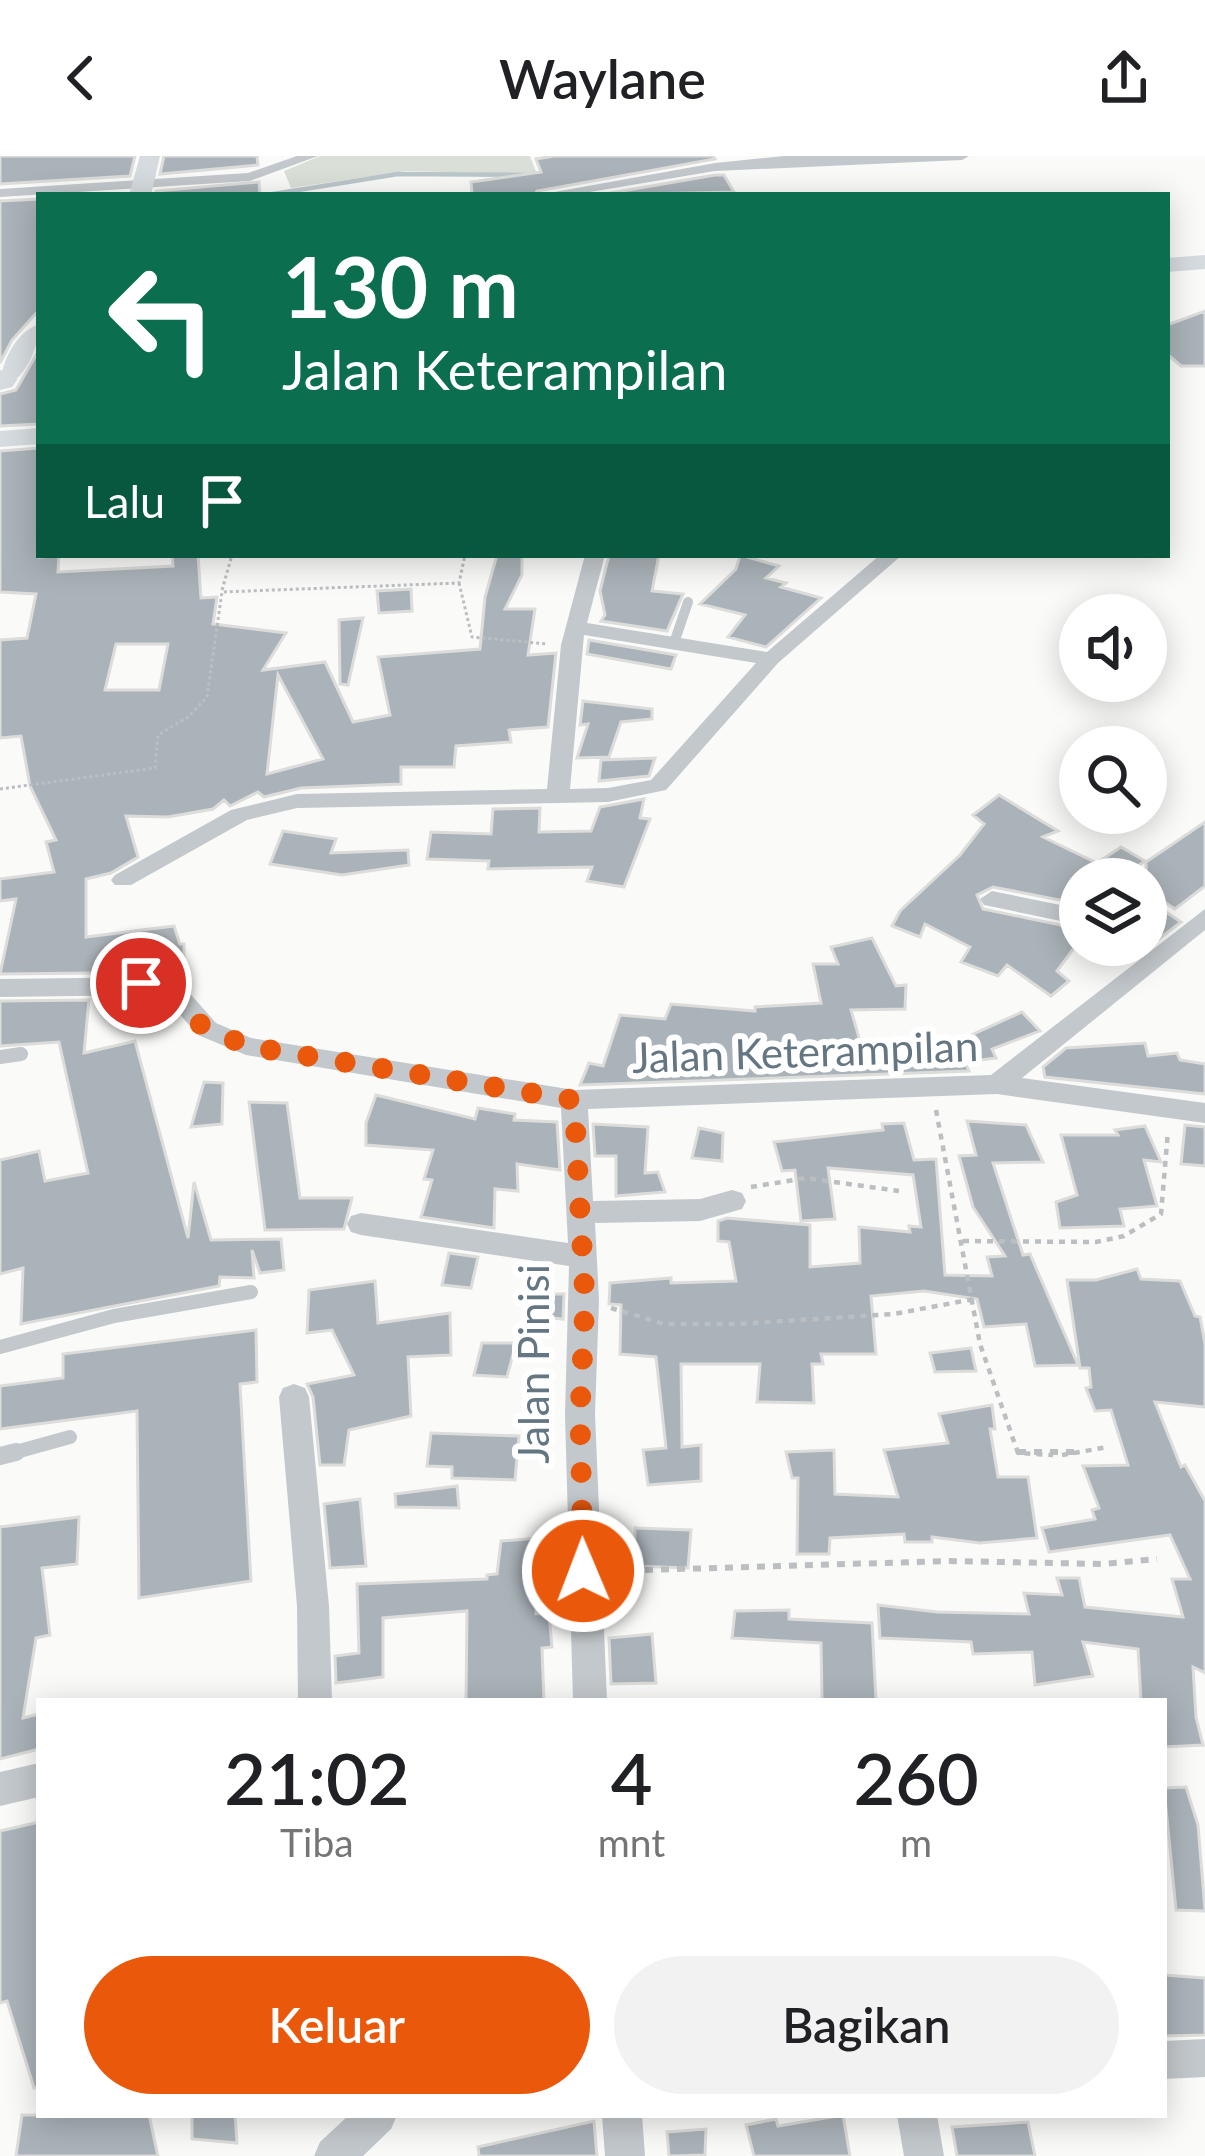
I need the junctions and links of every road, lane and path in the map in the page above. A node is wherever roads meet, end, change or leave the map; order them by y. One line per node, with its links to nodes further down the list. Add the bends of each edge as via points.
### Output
1 (150, 156): 5 (street)
2 (311, 156): 5 (street, via 250,177)
3 (962, 156): 4 (street)
4 (792, 159): 7 (street)
5 (142, 189): 6 (street)
6 (57, 192)
7 (563, 192)
8 (36, 193): 9 (street)
9 (0, 194)
10 (1205, 262): 11 (street)
11 (1170, 265)
12 (36, 335): 13 (street)
13 (0, 381)
14 (36, 436): 15 (street)
15 (0, 439)
16 (231, 558): 21 (path)
17 (464, 558): 20 (path)
18 (594, 558): 23 (street)
19 (889, 558): 25 (street)
20 (459, 583): 21 (path); 23 (path, via 476,640)
21 (222, 592): 26 (path, via 207,697 158,735 154,768)
22 (688, 602): 24 (lane)
23 (573, 636): 24 (street); 27 (street)
24 (675, 640): 25 (street)
25 (771, 659): 27 (street, via 658,785)
26 (0, 789)
27 (558, 796): 28 (street, via 336,798 263,807)
28 (123, 880)
29 (992, 899): 30 (street)
30 (1059, 913)
31 (1205, 916): 32 (street)
32 (1167, 940)
33 (1132, 966): 37 (street)
34 (0, 988): 39 (street, Jalan Keterampilan, via 160,986 182,999 198,1023 246,1046)
35 (21, 1054): 36 (lane)
36 (0, 1057)
37 (997, 1084): 38 (street, Jalan Keterampilan); 40 (street, Jalan Keterampilan)
38 (932, 1086): 39 (street, Jalan Keterampilan); 46 (path)
39 (574, 1100): 44 (street, Jalan Pinisi)
40 (1169, 1108): 41 (street, Jalan Keterampilan); 46 (path, via 1161,1214 1096,1242)
41 (1205, 1113)
42 (899, 1191): 43 (path, via 861,1190 829,1177 756,1183)
43 (732, 1202): 44 (street)
44 (582, 1213): 47 (street, Jalan Pinisi)
45 (361, 1223): 47 (street)
46 (963, 1241): 50 (path)
47 (584, 1256): 49 (street, Jalan Pinisi)
48 (251, 1292): 51 (lane)
49 (585, 1300): 50 (path, via 664,1324 809,1322); 57 (street, Jalan Pinisi)
50 (974, 1300): 54 (path, via 994,1395 1018,1453)
51 (0, 1347)
52 (294, 1397): 58 (street)
53 (70, 1437): 55 (lane)
54 (1108, 1447)
55 (0, 1456)
56 (1157, 1559): 57 (path)
57 (583, 1571): 59 (street, Jalan Pinisi)
58 (315, 1698)
59 (590, 1698)
60 (36, 1781): 61 (street)
61 (0, 1789)
62 (1205, 2058): 63 (street)
63 (1167, 2060)
64 (374, 2118): 67 (street)
65 (622, 2118): 68 (street)
66 (918, 2118): 69 (street)
67 (334, 2156)
68 (625, 2156)
69 (924, 2156)

